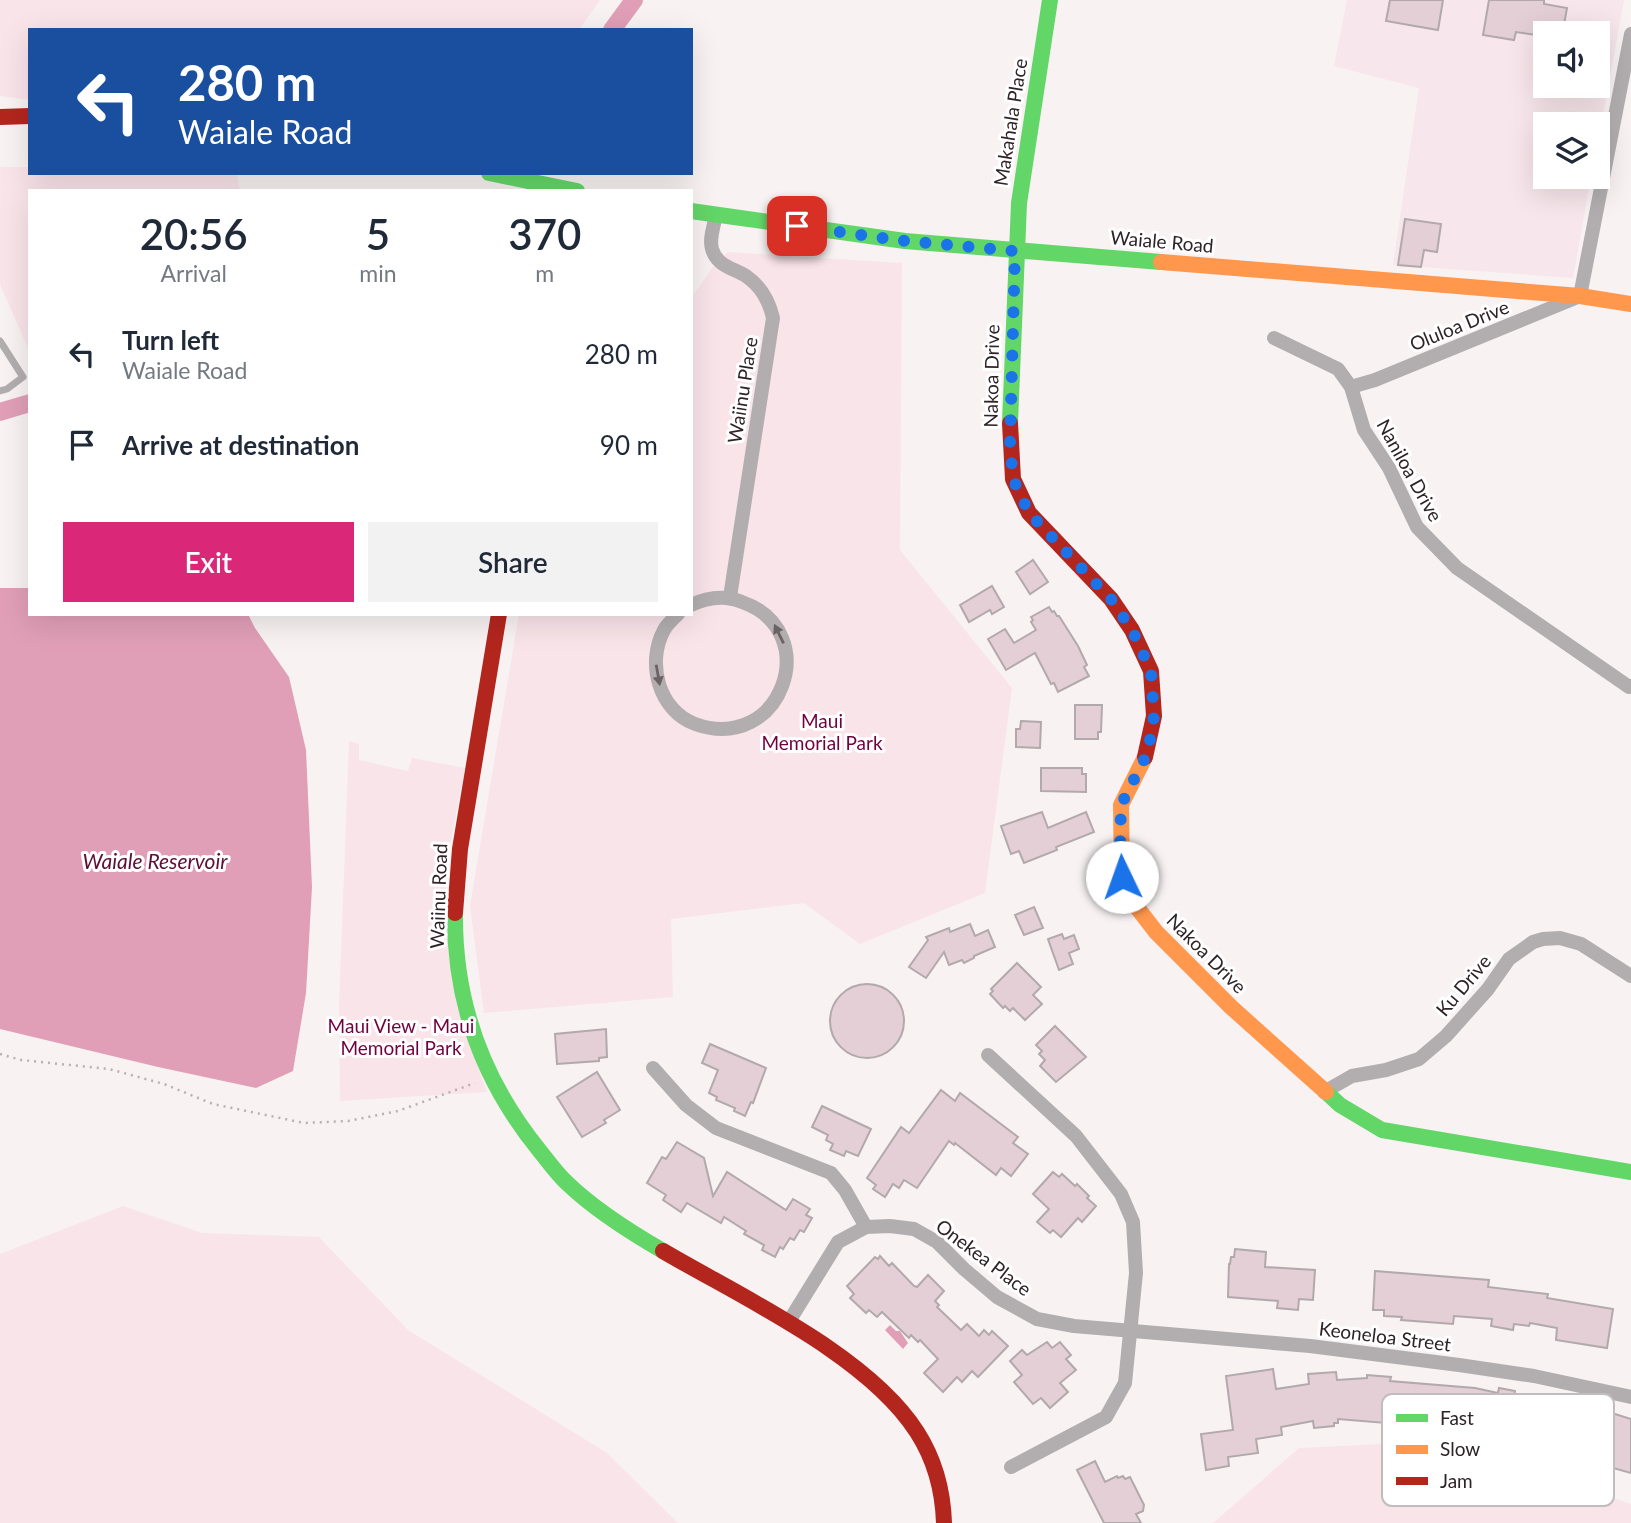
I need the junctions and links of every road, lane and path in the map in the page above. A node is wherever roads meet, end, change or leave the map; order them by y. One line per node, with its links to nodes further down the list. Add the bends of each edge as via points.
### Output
1 (1050, 0): 9 (street, Makahala Place)
2 (1631, 34): 10 (street)
3 (28, 116): 4 (street)
4 (0, 117)
5 (499, 175): 6 (street)
6 (567, 189)
7 (693, 211): 8 (street, Waiale Road)
8 (716, 215): 9 (street, Waiale Road); 16 (street, Waiinu Place, via 713,251 723,265 758,286 769,301 773,318)
9 (1015, 251): 10 (street, Waiale Road); 26 (street, Nakoa Drive, via 1013,479 1029,513 1111,599 1151,671 1154,716 1148,752 1121,805 1122,877 1129,897 1156,932)
10 (1580, 296): 11 (street, Waiale Road); 14 (street, Oluloa Drive)
11 (1631, 304)
12 (1274, 338): 14 (street, Naniloa Drive, via 1338,369)
13 (0, 341): 15 (lane, via 23,377)
14 (1351, 387): 20 (street, Naniloa Drive, via 1364,430 1389,468 1417,527 1433,545 1457,568)
15 (0, 391)
16 (730, 597): 17 (street); 19 (street, one-way to 16, via 664,629 655,654 657,680 668,704 687,721 712,730 737,728 761,717 778,698 787,673 786,647 774,624 755,606)
17 (693, 604)
18 (499, 616): 25 (street, Waiinu Road, via 461,840 454,940 462,996)
19 (676, 616)
20 (1630, 688)
21 (1631, 976): 26 (street, Ku Drive, via 1581,944 1560,938 1533,942 1509,959 1446,1036 1419,1059 1352,1076)
22 (0, 1055): 25 (path, via 109,1069 213,1104 304,1123 348,1121 398,1111)
23 (988, 1055): 30 (street, via 1076,1136 1121,1194 1133,1222)
24 (653, 1068): 28 (street, via 686,1105 716,1128 831,1173)
25 (492, 1077): 29 (street, Waiinu Road, via 521,1128 568,1185 610,1218)
26 (1324, 1092): 27 (street, Nakoa Drive, via 1382,1130)
27 (1631, 1172)
28 (866, 1227): 29 (street, via 838,1242); 30 (street, Onekea Place, via 914,1229 937,1242 998,1297 1037,1320)
29 (788, 1323): 33 (street, Waiinu Road, via 860,1371 901,1410 921,1437 935,1471)
30 (1132, 1332): 31 (street, Keoneloa Street, via 1310,1346 1459,1365); 32 (street, via 1125,1382 1105,1417)
31 (1631, 1397)
32 (1011, 1467)
33 (944, 1523)

